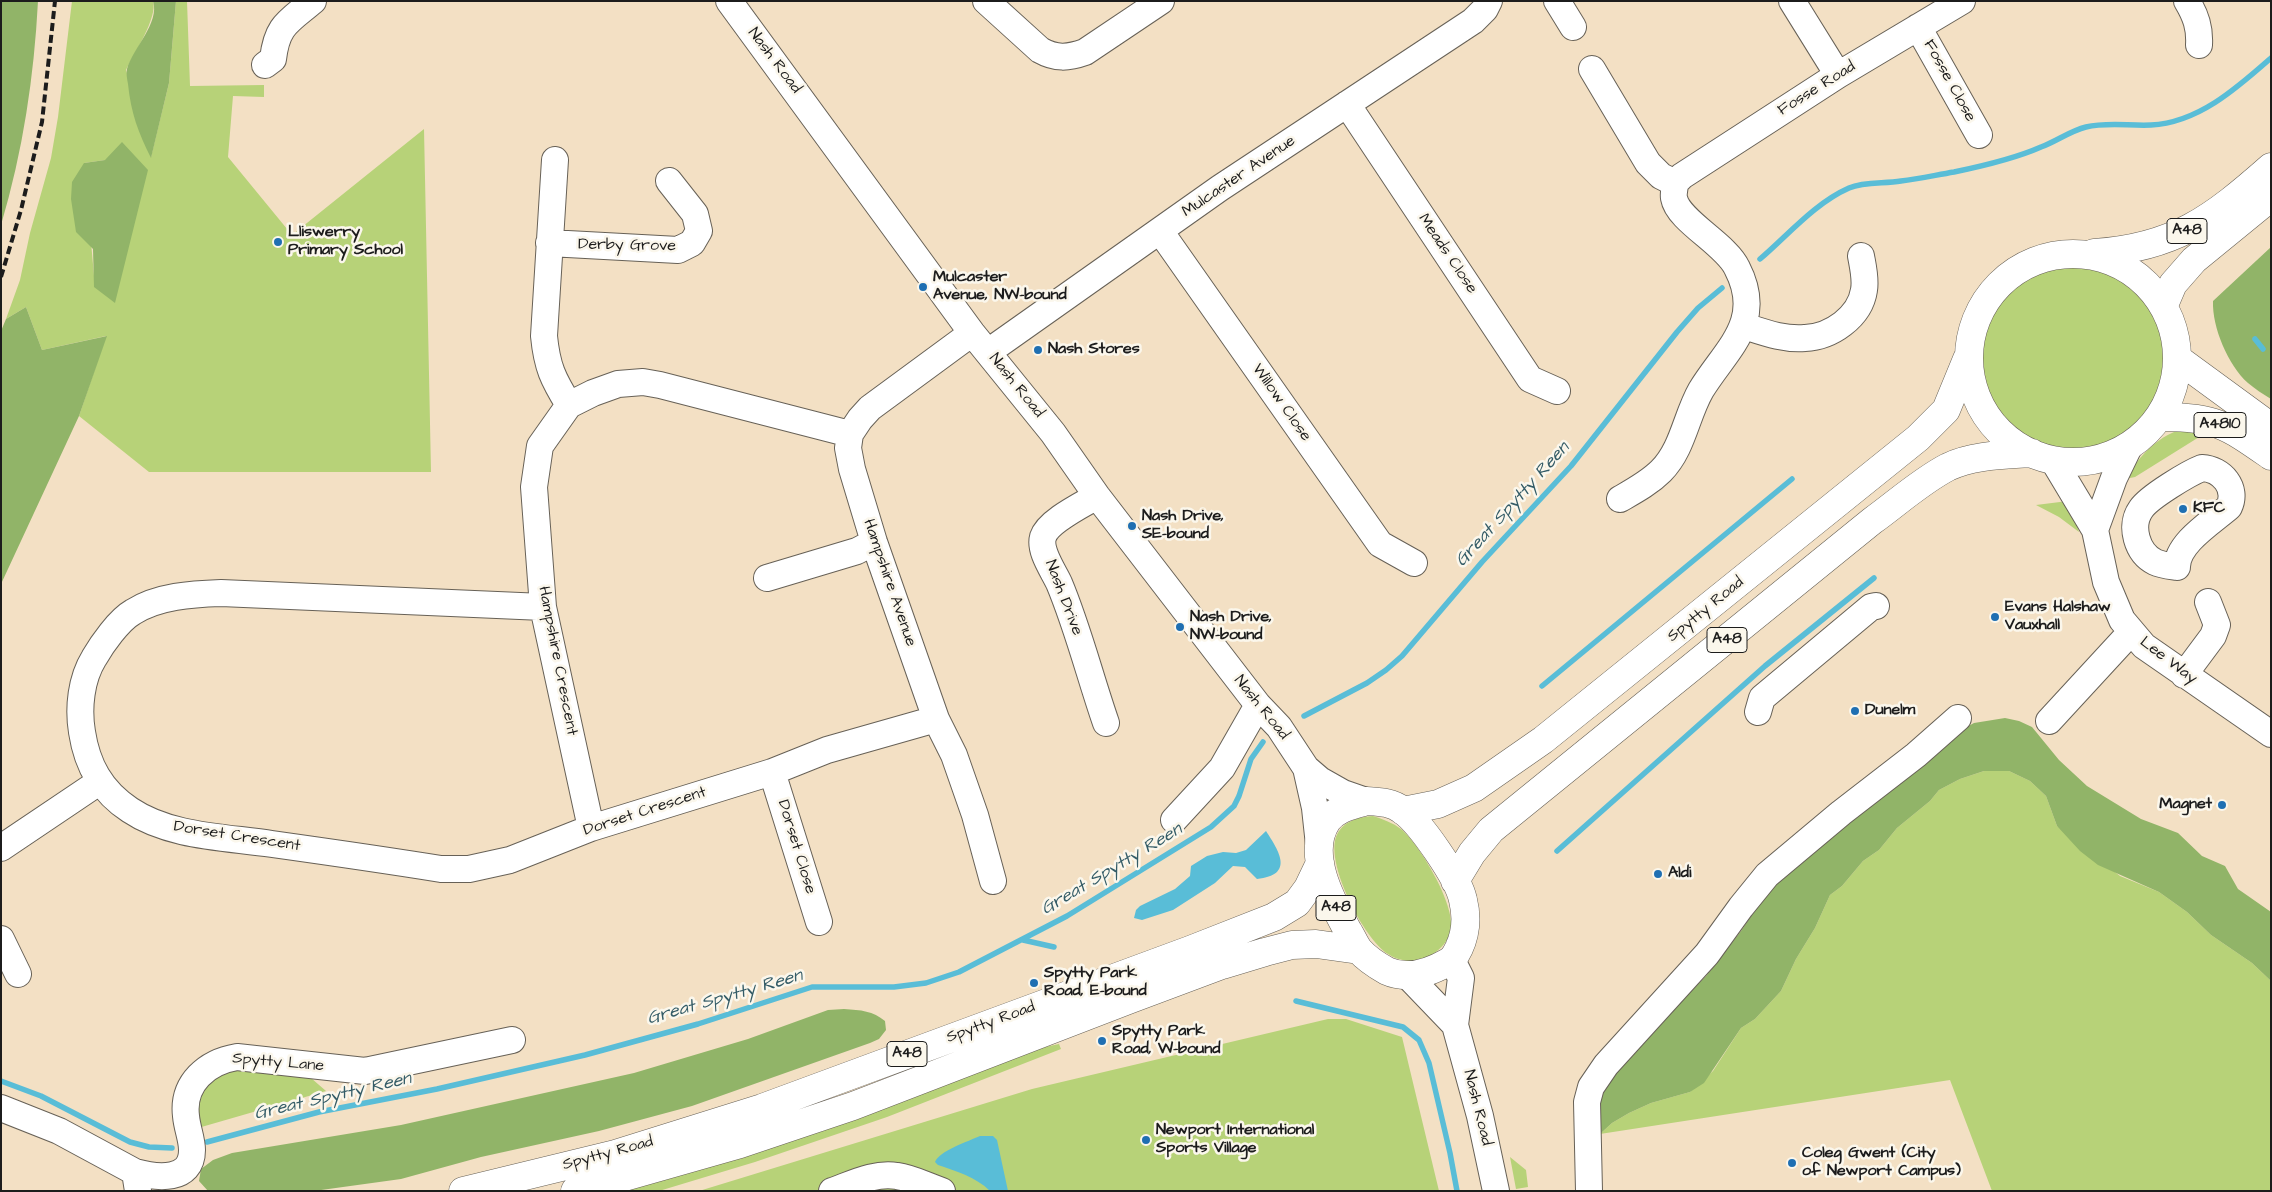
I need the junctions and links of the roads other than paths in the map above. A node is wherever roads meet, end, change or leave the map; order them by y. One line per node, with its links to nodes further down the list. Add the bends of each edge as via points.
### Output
1 (313, 1): 13 (street, via 284,25 275,40 273,59)
2 (729, 1): 29 (street, Nash Road)
3 (986, 1): 4 (street, via 1040,50 1061,58 1085,52)
4 (1161, 1)
5 (1489, 1): 16 (street, Mulcaster Avenue, via 1473,21)
6 (1557, 1): 10 (street)
7 (1792, 1): 15 (street)
8 (1962, 1): 11 (street, Fosse Road)
9 (2188, 1): 12 (street, via 2200,29)
10 (1573, 27)
11 (1918, 27): 15 (street, Fosse Road); 17 (street, Fosse Close)
12 (2199, 45)
13 (265, 65)
14 (1592, 69): 21 (street, via 1648,163 1661,176)
15 (1838, 75): 21 (street, Fosse Road)
16 (1347, 104): 23 (street, Mulcaster Avenue); 32 (street, Meads Close, via 1530,379)
17 (1979, 135)
18 (555, 160): 24 (street)
19 (2271, 167): 25 (main road, A48, via 2197,226 2172,238 2141,248)
20 (669, 181): 24 (street, Derby Grove, via 695,214 699,231 692,243 678,250)
21 (1675, 183): 28 (street, via 1676,204 1734,263 1744,287)
22 (2271, 197): 27 (main road, A48, via 2194,260 2173,284)
23 (1160, 231): 29 (street, Mulcaster Avenue); 44 (street, Willow Close, via 1380,544)
24 (549, 243): 33 (street, via 544,336 546,359)
25 (2085, 254): 27 (main road, A48, via 2121,266 2145,282); 31 (main road, A48, via 2049,255 2009,273 1985,300 1972,328)
26 (1861, 256): 28 (street, via 1864,292 1856,310 1838,328 1805,338)
27 (2164, 305): 30 (main road, A48, via 2175,331)
28 (1744, 326): 41 (street, via 1701,390 1668,462 1650,480)
29 (980, 342): 36 (street, via 870,408); 40 (street, Nash Road, via 1054,433)
30 (2178, 359): 34 (main road, A48, via 2174,389); 35 (main road, A4810)
31 (1967, 360): 38 (main road, A48, via 1987,415 2007,437); 62 (main road, Spytty Road / A48, via 1946,410 1918,438 1543,740 1474,788 1438,804)
32 (1557, 392)
33 (569, 405): 36 (street, Hampshire Crescent, via 618,384 643,382); 48 (street, Hampshire Crescent, via 540,446 534,487)
34 (2160, 417): 37 (main road, A48); 39 (main road, A4810, via 2190,416 2210,420 2236,432)
35 (2271, 427)
36 (850, 434): 43 (street, Hampshire Avenue, via 848,448 852,469)
37 (2129, 447): 38 (main road, A48, via 2105,458 2079,462); 42 (street)
38 (2042, 456): 42 (street, Lee Way); 68 (main road, A48, via 1971,459 1949,466 1916,488 1491,830)
39 (2271, 456)
40 (1098, 496): 51 (street, Nash Road); 56 (street, Nash Drive, via 1048,529 1043,536 1043,547 1066,602)
41 (1620, 499)
42 (2095, 530): 49 (street, Lee Way, via 2106,582 2122,620)
43 (874, 542): 45 (street, via 857,551); 54 (street, Hampshire Avenue)
44 (1414, 563)
45 (767, 578)
46 (2208, 602): 50 (street, via 2217,625 2213,636)
47 (1876, 606): 52 (street, via 1762,698)
48 (543, 607): 60 (street, Dorset Crescent, via 221,593 191,594 132,612 93,660 83,688 80,715 83,739); 64 (street, Hampshire Crescent)
49 (2131, 632): 50 (street, Lee Way, via 2144,646); 55 (street)
50 (2184, 675): 57 (street, Lee Way)
51 (1258, 705): 58 (street, Nash Road, via 1279,727); 63 (street, via 1222,768)
52 (1758, 712)
53 (1958, 718): 84 (street, via 1767,875 1707,954 1598,1076 1587,1102)
54 (936, 719): 59 (street, Dorset Crescent, via 827,750); 67 (street, Hampshire Avenue, via 954,755)
55 (2049, 721)
56 (1106, 723)
57 (2271, 734)
58 (1306, 768): 61 (street, Nash Road, via 1343,793); 66 (street, Nash Road, via 1315,808)
59 (772, 772): 64 (street, Dorset Crescent); 69 (street, Dorset Close)
60 (99, 782): 64 (street, Dorset Crescent, via 130,810 181,831 441,869 468,869 510,860); 65 (street)
61 (1366, 801): 62 (main road, A48, via 1387,802); 66 (main road, A48, via 1338,810 1327,820)
62 (1403, 811): 68 (main road, A48, via 1424,832)
63 (1174, 820)
64 (591, 828)
65 (1, 848)
66 (1319, 854): 71 (main road, A48, via 1341,918); 79 (main road, Spytty Road / A48, via 1308,888 1297,903 1274,917 762,1108 615,1154)
67 (993, 881)
68 (1455, 881): 72 (main road, A48, via 1463,898 1466,918 1464,938)
69 (819, 922)
70 (1, 939): 73 (street)
71 (1359, 950): 74 (main road, A48, via 1387,971); 80 (main road, Spytty Road / A48, via 1292,945 1265,952 1158,989 853,1106 740,1144)
72 (1452, 960): 74 (main road, A48, via 1431,972); 75 (street, Nash Road, via 1461,978)
73 (18, 974)
74 (1406, 975): 75 (street)
75 (1456, 1025): 83 (street, Nash Road)
76 (512, 1040): 78 (street, Spytty Lane, via 365,1071 237,1056 224,1059 201,1071 188,1093 186,1116 192,1159 186,1168 177,1175)
77 (1, 1108): 78 (street, Spytty Lane, via 59,1131)
78 (137, 1181)
79 (462, 1191)
80 (575, 1191)
81 (832, 1191): 82 (street, via 888,1175)
82 (942, 1191)
83 (1496, 1191)
84 (1589, 1191)

